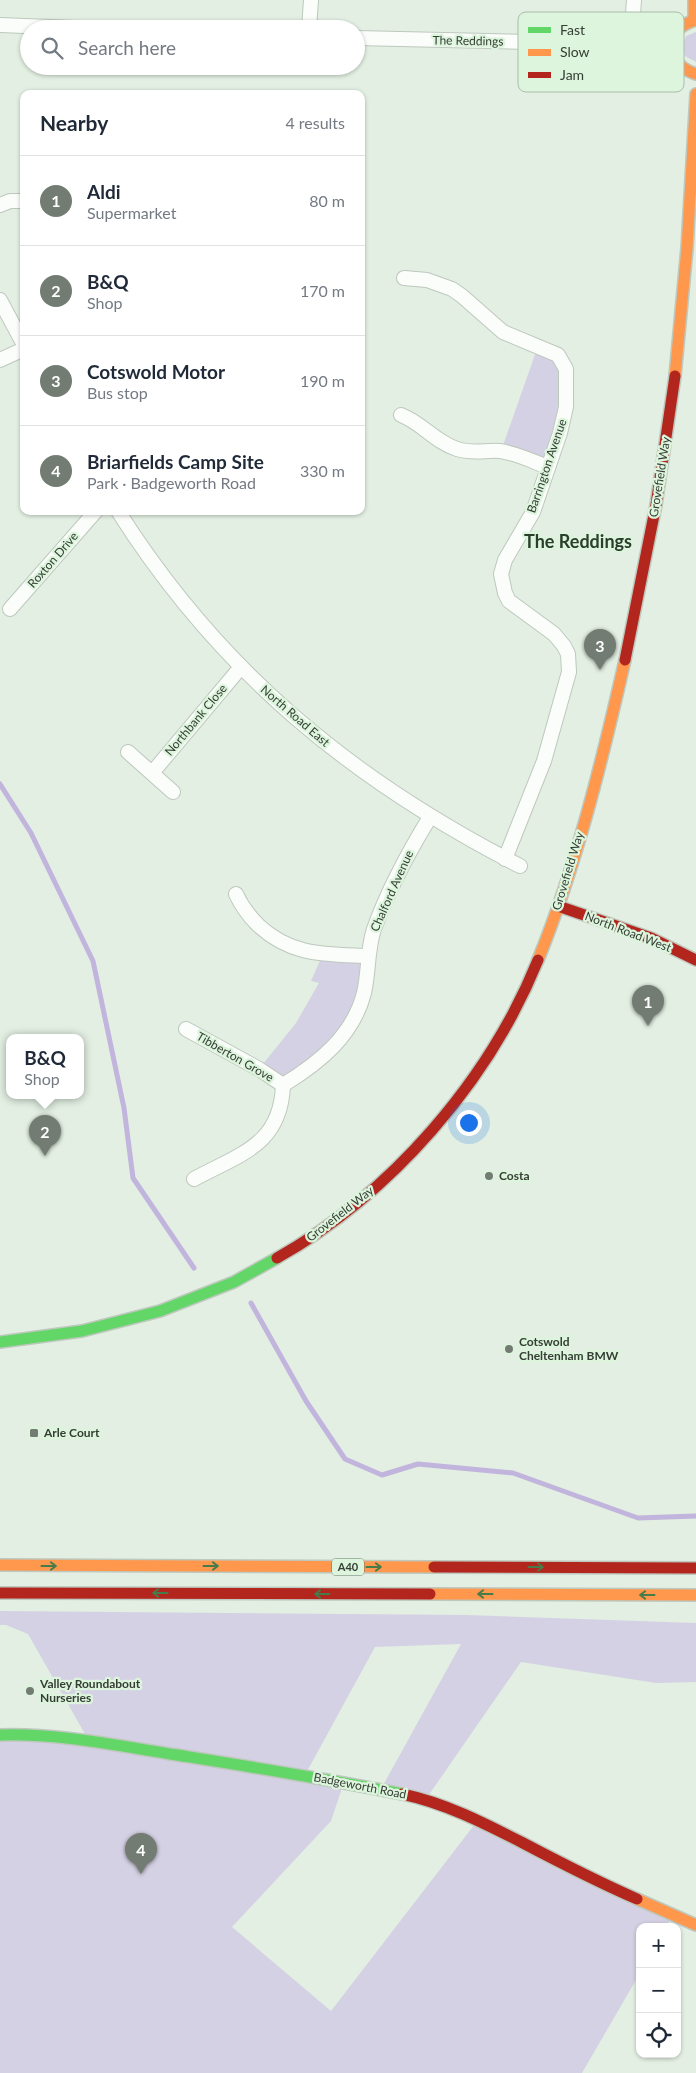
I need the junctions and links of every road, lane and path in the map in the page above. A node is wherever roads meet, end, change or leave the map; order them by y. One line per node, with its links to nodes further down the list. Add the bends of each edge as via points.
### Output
1 (311, 0): 3 (street)
2 (694, 0): 4 (main road)
3 (310, 20)
4 (695, 20)
5 (0, 25): 6 (street)
6 (20, 26)
7 (365, 38): 8 (street, The Reddings)
8 (518, 42)
9 (684, 70): 10 (main road)
10 (696, 74)
11 (696, 94): 32 (main road, Grovefield Way, via 689,240 657,501 618,692)
12 (20, 202): 13 (street)
13 (0, 205)
14 (404, 278): 20 (street, Barrington Avenue, via 428,280 452,289 503,332 553,352 562,360 566,368 566,407)
15 (0, 300): 16 (street)
16 (20, 338)
17 (20, 351): 18 (street)
18 (0, 360)
19 (401, 414): 20 (street, via 413,419 440,442 455,448 472,452 500,451)
20 (548, 468): 29 (street, Barrington Avenue, via 532,512 505,560 502,584 509,601 560,640 568,654 570,672 544,761)
21 (92, 515): 23 (street, Roxton Drive)
22 (121, 515): 24 (street, North Road East, via 171,587)
23 (10, 609)
24 (241, 667): 26 (street, Northbank Close); 28 (street, North Road East, via 290,714 350,763)
25 (128, 752): 26 (street)
26 (152, 773): 27 (street)
27 (173, 792)
28 (430, 817): 29 (street, North Road East); 33 (street, Chalford Avenue, via 384,904)
29 (505, 858): 30 (street, North Road East)
30 (520, 866)
31 (236, 894): 33 (street, via 243,909 282,943 299,950)
32 (558, 906): 34 (main road, North Road West, via 651,938); 38 (main road, Grovefield Way, via 517,1006 493,1049 444,1116 408,1156 357,1204 293,1250 187,1303 91,1331)
33 (367, 956): 36 (street, Chalford Avenue, via 364,992 357,1014 347,1030 326,1056)
34 (696, 960)
35 (186, 1030): 36 (street, Tibberton Grove)
36 (284, 1085): 37 (street, via 275,1123 258,1145)
37 (194, 1179)
38 (0, 1342)
39 (0, 1566): 40 (main road, A40, one-way to 40)
40 (696, 1568)
41 (0, 1593): 42 (main road, A40, one-way to 41)
42 (696, 1595)
43 (0, 1735): 44 (main road, Badgeworth Road, via 32,1734 105,1744 305,1775 426,1799 478,1820 604,1885)
44 (696, 1924)

